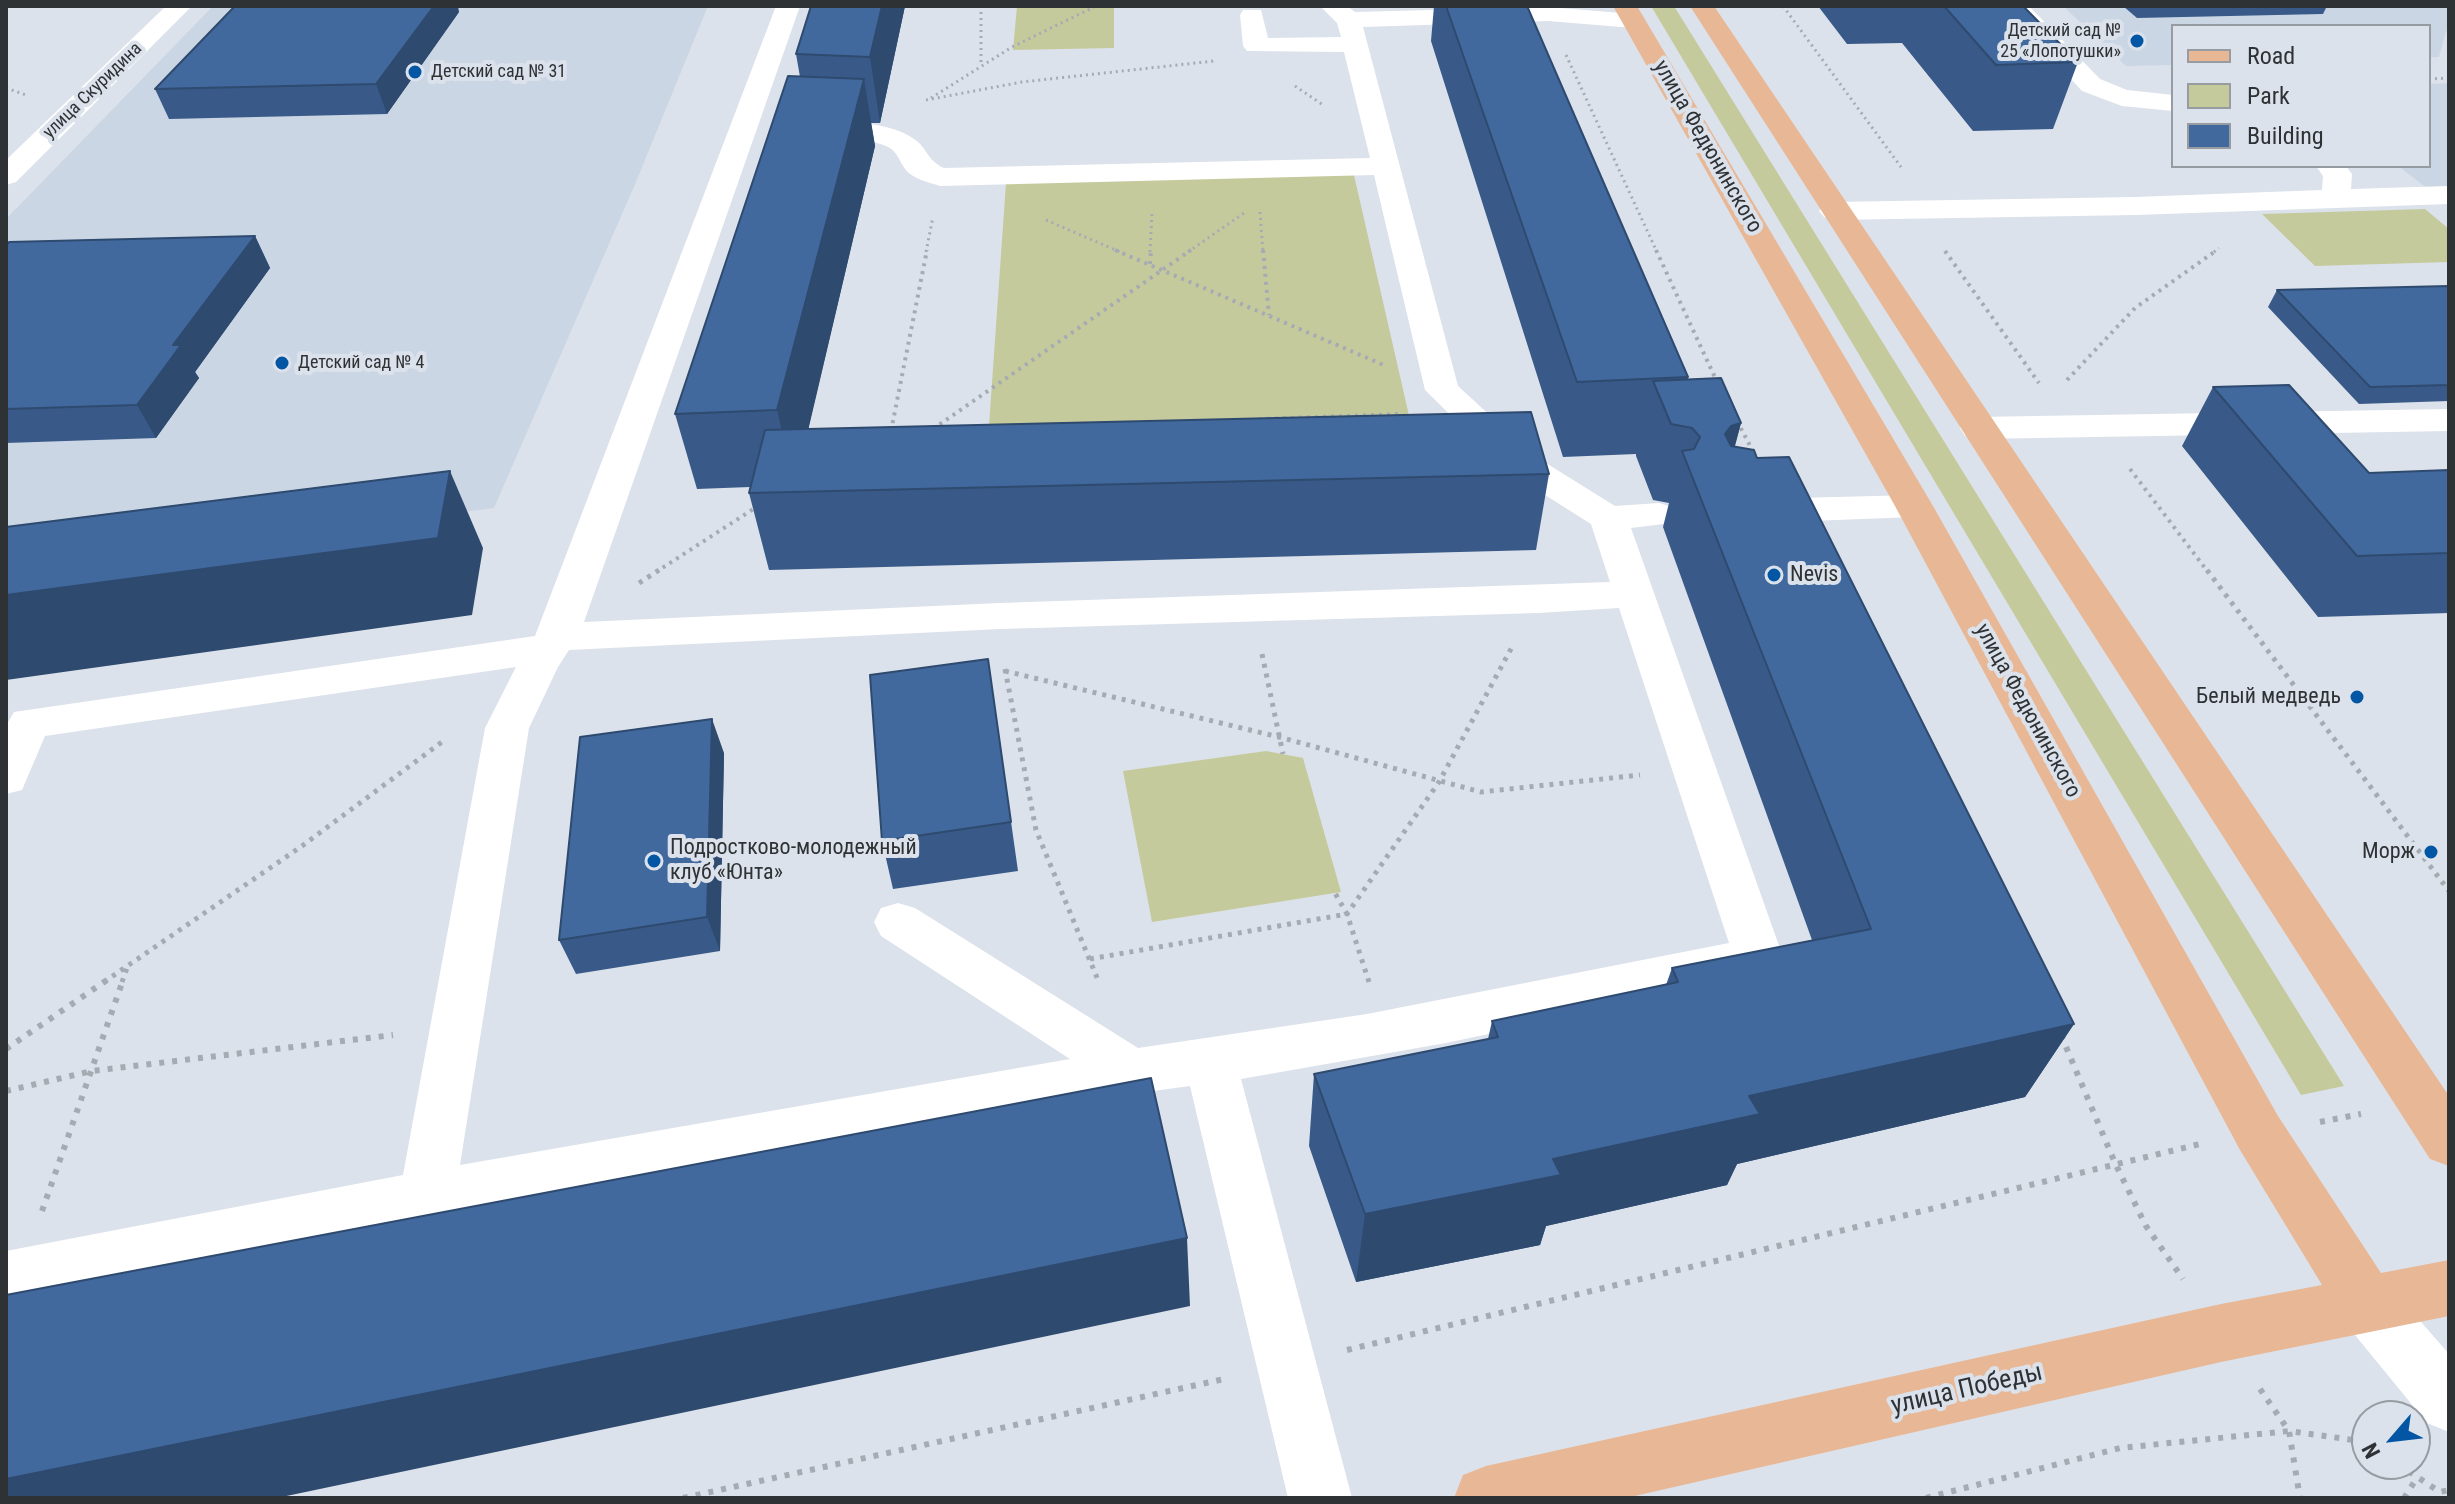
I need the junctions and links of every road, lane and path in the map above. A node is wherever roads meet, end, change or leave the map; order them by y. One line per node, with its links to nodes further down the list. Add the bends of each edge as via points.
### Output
1 (180, 6): 20 (street, улица Скуридина)
2 (788, 6): 17 (street)
3 (981, 6): 13 (path)
4 (1095, 6): 13 (path)
5 (1702, 6): 29 (main road)
6 (1783, 6): 28 (path, via 1925,199)
7 (2015, 6): 16 (street, via 2091,85 2122,98)
8 (1629, 13): 9 (street); 44 (main road, улица Федюнинского)
9 (1548, 14): 11 (street); 33 (path)
10 (1252, 15): 11 (street, via 1256,46)
11 (1345, 23): 19 (street)
12 (1224, 60): 15 (path, via 1022,82)
13 (981, 64): 15 (path)
14 (1293, 85): 19 (path)
15 (926, 100): 18 (path)
16 (2171, 103)
17 (764, 133): 18 (street); 53 (street)
18 (890, 137): 23 (street, via 907,146 920,168)
19 (1380, 148): 22 (street); 35 (street)
20 (11, 166)
21 (2332, 168): 25 (street, via 2338,174)
22 (1306, 169): 23 (street); 27 (path)
23 (940, 177): 42 (path)
24 (2449, 195): 25 (street)
25 (2335, 198): 26 (street)
26 (2249, 202): 28 (street); 34 (path, via 2242,226 2211,255 2135,308)
27 (1259, 203): 31 (path); 32 (path)
28 (1915, 209): 29 (street); 34 (path)
29 (1834, 211): 40 (main road)
30 (1036, 216): 31 (path)
31 (1162, 270): 32 (path); 41 (path)
32 (1269, 315): 35 (path)
33 (1724, 397)
34 (2050, 398): 39 (path, via 2065,419)
35 (1453, 401): 37 (path); 48 (street, via 1520,463)
36 (1730, 410): 45 (path)
37 (1258, 419)
38 (2449, 420): 39 (street)
39 (2095, 423): 40 (street); 60 (path)
40 (1978, 428): 75 (main road)
41 (931, 430)
42 (890, 432)
43 (769, 498): 49 (path)
44 (1914, 506): 45 (street); 76 (main road, улица Федюнинского)
45 (1785, 510): 46 (street)
46 (1726, 512)
47 (1659, 515): 48 (street)
48 (1608, 518): 50 (street)
49 (637, 585)
50 (1631, 594): 51 (street); 57 (street)
51 (1538, 600): 52 (street); 59 (path)
52 (1252, 608): 53 (street, via 1000,616); 55 (path)
53 (551, 643): 58 (street, via 29,723); 67 (street, via 507,728)
54 (449, 737): 65 (path)
55 (1279, 737): 56 (path); 59 (path); 64 (path, via 1005,671 1036,830)
56 (1283, 754)
57 (1693, 769): 59 (path, via 1481,792); 69 (street, via 1758,957)
58 (6, 778)
59 (1439, 782): 62 (path)
60 (2449, 891)
61 (1335, 893): 62 (path)
62 (1347, 914): 64 (path); 69 (path)
63 (898, 922): 73 (street)
64 (1090, 959): 66 (path)
65 (128, 967): 70 (path); 72 (path)
66 (1099, 983)
67 (458, 1027): 72 (path); 79 (street)
68 (2059, 1031): 78 (path)
69 (1385, 1032): 71 (street)
70 (6, 1049)
71 (1210, 1062): 73 (street); 84 (street)
72 (92, 1071): 74 (path); 80 (path)
73 (1131, 1071): 79 (street)
74 (6, 1091)
75 (2423, 1102): 76 (path); 77 (main road)
76 (2259, 1133): 78 (path); 82 (main road, улица Федюнинского)
77 (2449, 1142)
78 (2115, 1163): 83 (path, via 2146,1226); 84 (path)
79 (427, 1196): 80 (street)
80 (12, 1277)
81 (2449, 1288): 82 (main road, улица Победы)
82 (2367, 1304): 83 (main road, улица Победы); 85 (street, улица Федюнинского)
83 (2221, 1333): 86 (path); 94 (main road, улица Победы)
84 (1287, 1365): 92 (path); 93 (street)
85 (2449, 1401)
86 (2289, 1431): 87 (path); 95 (path, via 2120,1448); 96 (path)
87 (2351, 1440)
88 (2415, 1480): 97 (path)
89 (2423, 1480): 91 (path)
90 (2449, 1490): 91 (path)
91 (2442, 1495)
92 (683, 1498)
93 (1320, 1498)
94 (1486, 1498)
95 (1926, 1498)
96 (2300, 1498)
97 (2404, 1498)

